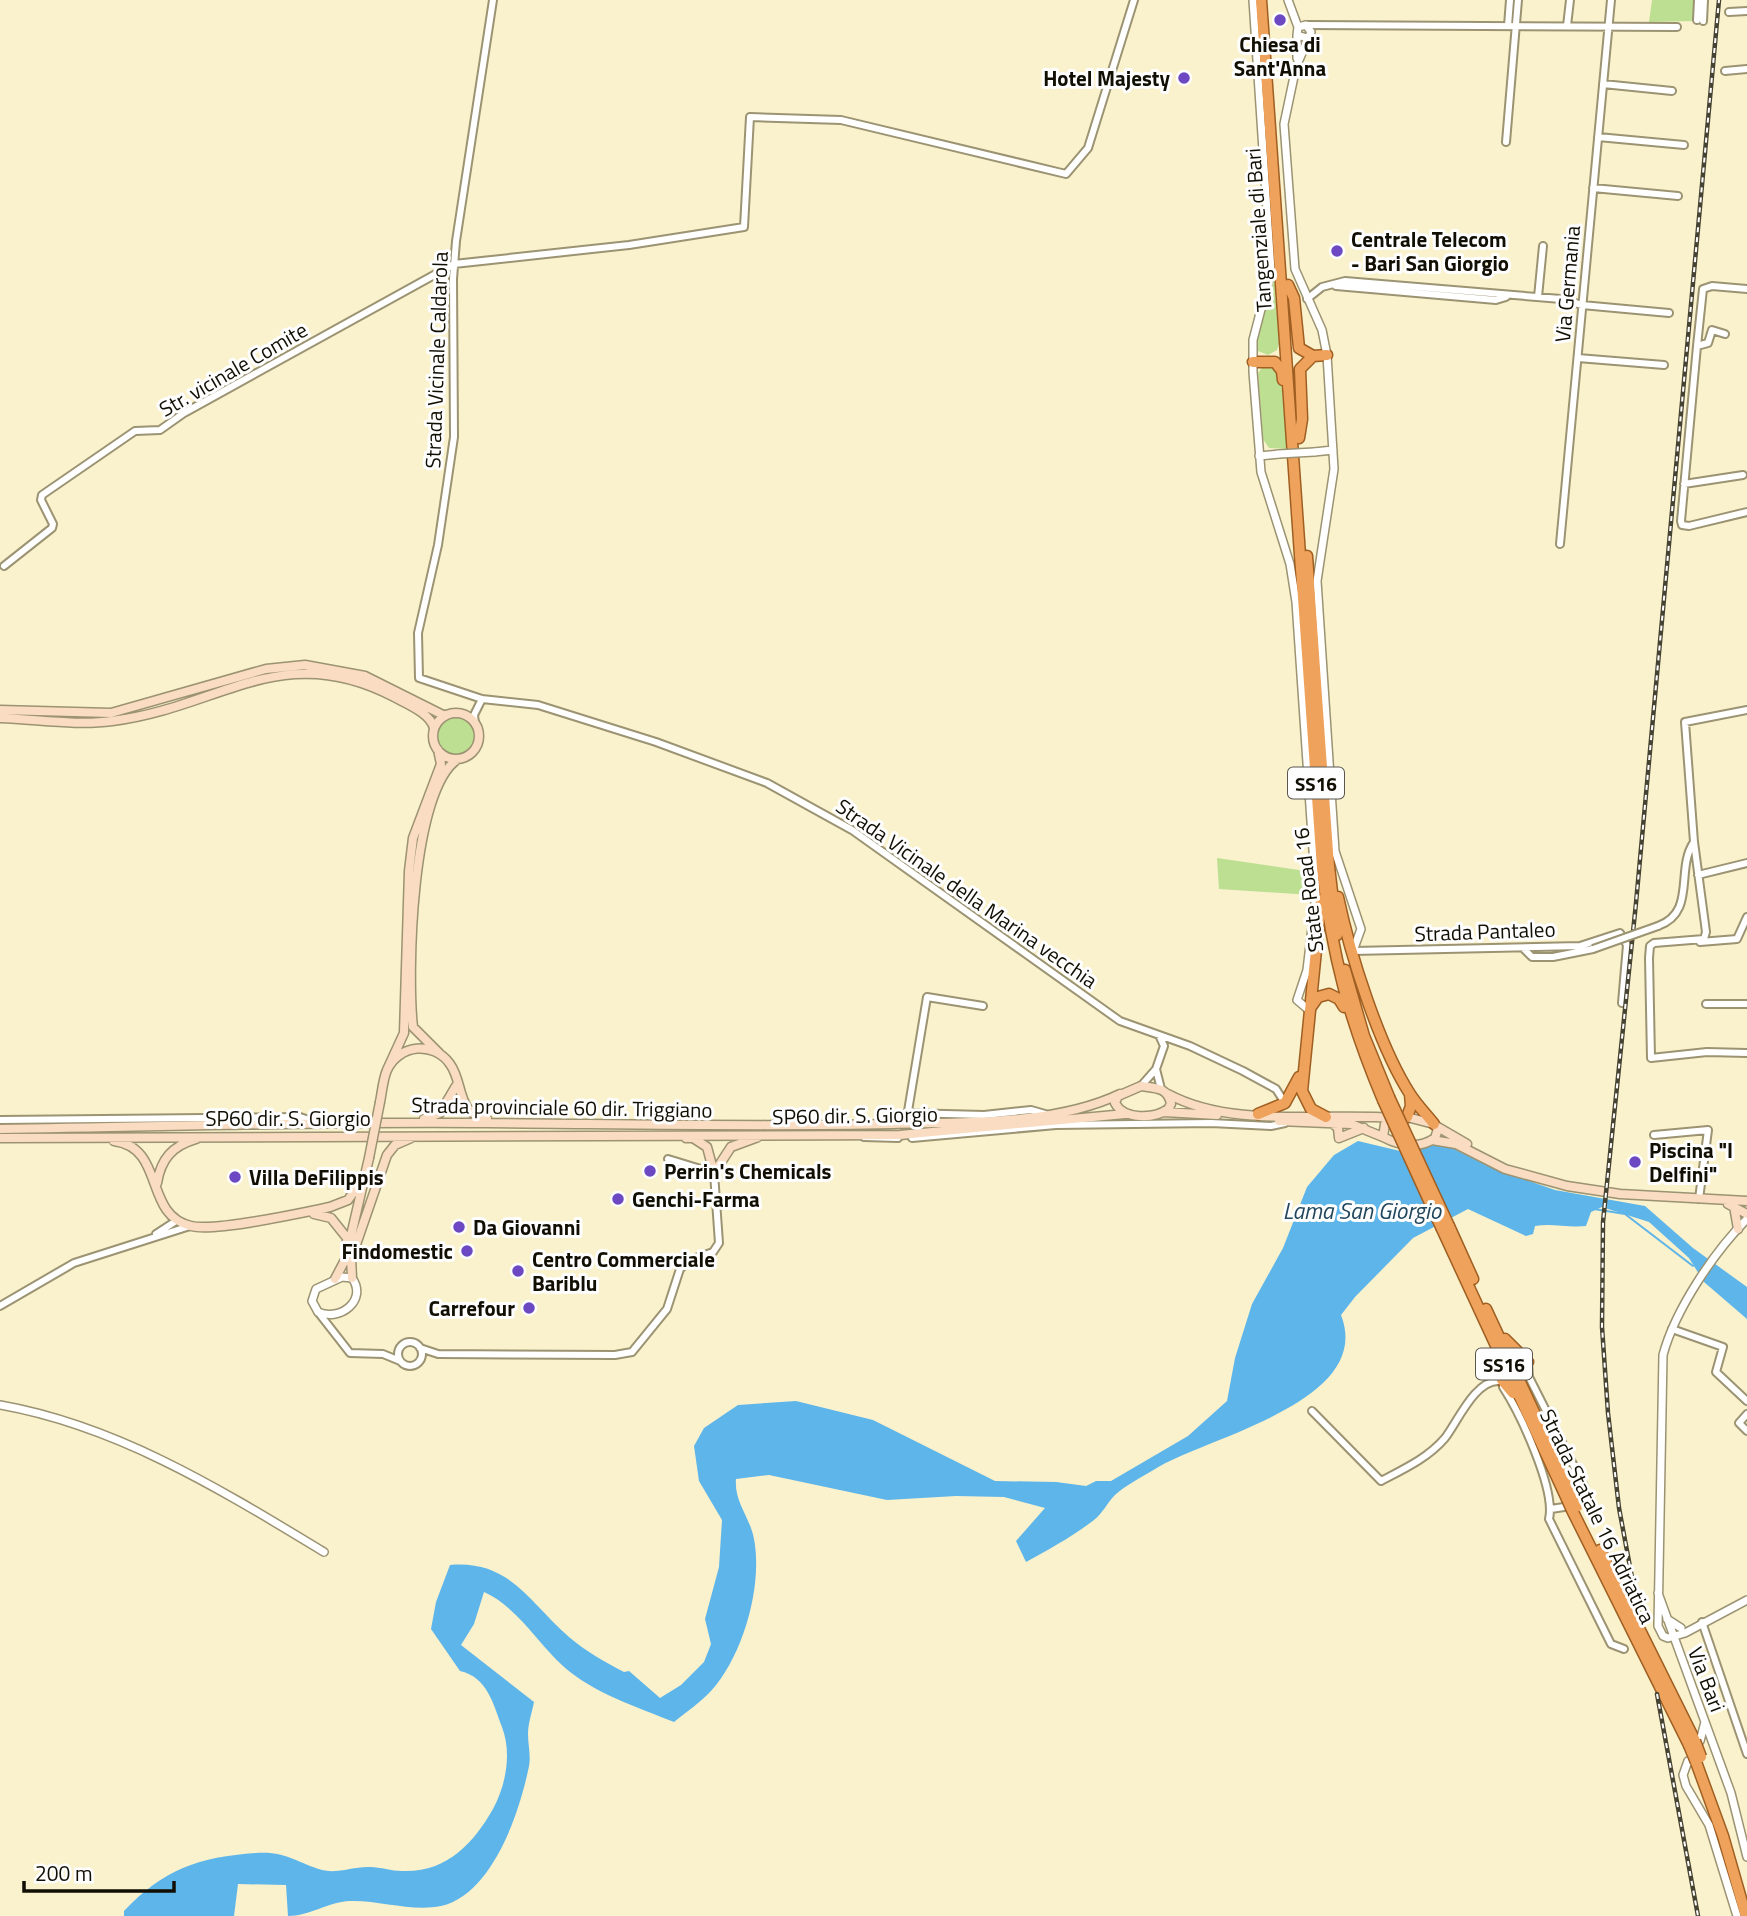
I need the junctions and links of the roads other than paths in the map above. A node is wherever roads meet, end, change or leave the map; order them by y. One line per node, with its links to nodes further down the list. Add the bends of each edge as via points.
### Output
1 (493, 0): 33 (street, Strada Vicinale Caldarola)
2 (1135, 0): 33 (street, via 1088,148 1066,174 841,120 756,115 748,122 744,228)
3 (1253, 0): 46 (street, via 1271,271 1253,340)
4 (1261, 0): 34 (highway, Tangenziale di Bari / SS16)
5 (1267, 0): 34 (highway, Tangenziale di Bari / SS16)
6 (1288, 0): 20 (street)
7 (1510, 0): 16 (street)
8 (1518, 0): 16 (street)
9 (1570, 0): 17 (street)
10 (1611, 0): 18 (street, Via Germania)
11 (1698, 0): 12 (street, via 1700,21)
12 (1704, 0)
13 (1747, 11): 14 (street)
14 (1729, 12)
15 (1334, 25): 16 (street); 20 (street); 21 (street)
16 (1512, 26): 17 (street); 28 (street)
17 (1567, 26): 18 (street)
18 (1608, 27): 19 (street); 25 (street, Via Germania)
19 (1676, 27)
20 (1300, 29): 21 (street); 21 (street, via 1310,28); 22 (street)
21 (1309, 36): 22 (street)
22 (1296, 67): 37 (street, via 1284,124 1295,269)
23 (1747, 69): 24 (street)
24 (1725, 71)
25 (1603, 84): 26 (street); 27 (street, Via Germania)
26 (1672, 91)
27 (1598, 136): 29 (street); 30 (street, Via Germania)
28 (1506, 142)
29 (1684, 145)
30 (1593, 188): 31 (street); 38 (street, Via Germania)
31 (1678, 196)
32 (1543, 246): 36 (street)
33 (454, 264): 56 (street, Str. vicinale Comite, via 160,430 135,431 42,495 51,528); 57 (street, Strada Vicinale Caldarola, via 454,437 438,545 418,633)
34 (1285, 287): 43 (highway, via 1294,298 1297,342 1303,352); 45 (highway, via 1278,302 1281,348); 48 (highway, Tangenziale di Bari / SS16)
35 (1747, 289): 41 (street, via 1703,289)
36 (1538, 297): 37 (street, via 1345,281 1322,287); 38 (street)
37 (1307, 299): 42 (street, via 1325,338)
38 (1583, 305): 39 (street); 44 (street, Via Germania)
39 (1669, 313)
40 (1725, 334): 41 (street, via 1712,330 1708,343)
41 (1697, 346): 53 (street)
42 (1327, 355): 43 (highway); 49 (street)
43 (1313, 356): 48 (highway, via 1300,369 1302,418)
44 (1578, 358): 47 (street); 55 (street, Via Germania)
45 (1266, 360): 46 (highway); 48 (highway, via 1282,370 1286,419)
46 (1253, 362): 50 (street)
47 (1664, 365)
48 (1296, 439): 51 (highway, Tangenziale di Bari / SS16)
49 (1333, 450): 50 (street, bridge); 76 (street, via 1333,481 1317,581 1335,851 1361,929)
50 (1259, 456): 84 (street, via 1264,487 1290,564 1296,602 1316,894 1307,970 1297,1000)
51 (1297, 457): 71 (highway, State Road 16 / SS16)
52 (1743, 475): 53 (street)
53 (1684, 484): 54 (street, via 1681,521 1685,526)
54 (1747, 512)
55 (1560, 544)
56 (4, 566)
57 (419, 678): 58 (street, Strada Vicinale della Marina vecchia)
58 (482, 699): 61 (street); 86 (street, Strada Vicinale della Marina vecchia, via 538,705 656,741 767,783 852,830 1120,1021)
59 (0, 710): 62 (main road, via 111,713 266,669 305,665 365,676)
60 (1747, 710): 69 (street, Strada Pantaleo, via 1685,722)
61 (475, 713): 63 (street); 65 (street)
62 (444, 716): 63 (main road); 66 (main road)
63 (466, 716): 65 (main road)
64 (0, 718): 66 (main road, via 112,721 268,677 306,673 340,676 376,687 427,717)
65 (475, 724): 68 (main road, via 477,746)
66 (434, 729): 67 (main road)
67 (438, 750): 68 (main road); 92 (main road, via 441,764 413,838 409,871 406,1022)
68 (458, 759): 89 (main road, via 448,767 430,809 416,872 412,1027)
69 (1694, 842): 72 (street, Strada Pantaleo); 75 (street, Strada Pantaleo, bridge, via 1686,862 1680,907 1671,919 1593,949 1553,957 1532,957)
70 (1747, 863): 72 (street)
71 (1326, 867): 76 (highway, SS16); 79 (highway, State Road 16 / SS16, via 1337,933); 84 (highway, SS16); 85 (highway, State Road 16 / SS16, via 1331,932)
72 (1698, 874): 74 (street, Strada Pantaleo, via 1706,932)
73 (1747, 917): 74 (street, via 1737,939)
74 (1698, 942): 90 (street, via 1650,946 1651,1058)
75 (1523, 948): 76 (street, Strada Pantaleo); 78 (street, Strada Pantaleo, via 1586,945 1623,934 1627,943)
76 (1353, 951): 77 (highway, SS16)
77 (1364, 986): 79 (highway, SS16); 83 (highway, SS16)
78 (1622, 1003)
79 (1358, 1004): 83 (highway); 99 (highway, State Road 16 / SS16)
80 (1706, 1004): 81 (street)
81 (1747, 1004)
82 (983, 1006): 102 (street, via 927,997)
83 (1372, 1008): 98 (highway, SS16)
84 (1310, 1011): 85 (highway, SS16, via 1318,997 1334,995); 93 (highway, SS16)
85 (1353, 1027): 99 (highway, State Road 16 / SS16)
86 (1159, 1035): 87 (street, Strada Vicinale della Marina vecchia); 88 (street)
87 (1175, 1041): 88 (street); 100 (street, Strada Vicinale della Marina vecchia, via 1276,1089)
88 (1164, 1046): 91 (street)
89 (439, 1052): 92 (main road, via 410,1049); 94 (main road, via 453,1068)
90 (1747, 1053)
91 (1156, 1069): 95 (street); 96 (street)
92 (387, 1070): 131 (main road, bridge)
93 (1302, 1070): 100 (highway); 109 (highway, SS16, via 1303,1099)
94 (456, 1086): 111 (main road, via 440,1113); 115 (main road, via 479,1117)
95 (1141, 1086): 96 (main road); 97 (main road, Strada provinciale 60 dir. Triggiano)
96 (1165, 1092): 101 (main road, via 1171,1104); 105 (main road, via 1198,1107)
97 (1120, 1094): 103 (main road, Strada provinciale 60 dir. Triggiano, via 1098,1104); 104 (main road, via 1115,1103)
98 (1410, 1094): 106 (highway); 116 (highway, SS16)
99 (1386, 1098): 141 (highway, Strada Statale 16 Adriatica / SS16, bridge)
100 (1285, 1103): 105 (highway)
101 (1164, 1112): 108 (main road, SP60 dir. S. Giorgio); 112 (main road)
102 (906, 1113): 103 (street, via 984,1115 1031,1110); 113 (street)
103 (1045, 1114): 113 (main road, Strada provinciale 60 dir. Triggiano)
104 (1125, 1114): 108 (main road, SP60 dir. S. Giorgio); 121 (main road, SP60 dir. S. Giorgio, via 957,1131)
105 (1258, 1114): 109 (main road)
106 (1407, 1117): 107 (main road); 116 (main road)
107 (1395, 1118): 109 (main road); 127 (main road, via 1382,1127)
108 (1142, 1120): 112 (street, via 1271,1126); 121 (street, via 877,1140)
109 (1329, 1120): 112 (main road); 117 (main road); 117 (main road, via 1338,1128 1339,1138)
110 (0, 1121): 114 (street, via 300,1117)
111 (408, 1122): 114 (main road, Strada provinciale 60 dir. Triggiano); 115 (main road, Strada provinciale 60 dir. Triggiano)
112 (1290, 1122)
113 (906, 1123): 115 (main road, Strada provinciale 60 dir. Triggiano)
114 (320, 1124): 118 (main road, Strada provinciale 60 dir. Triggiano)
115 (549, 1124)
116 (1435, 1125): 128 (main road, via 1438,1133); 132 (main road)
117 (1364, 1128): 127 (main road)
118 (0, 1129)
119 (638, 1134): 120 (main road, SP60 dir. S. Giorgio); 122 (main road, SP60 dir. S. Giorgio); 130 (main road, via 693,1138 710,1154)
120 (795, 1134): 121 (main road, SP60 dir. S. Giorgio); 130 (main road, via 744,1140 723,1156)
121 (855, 1134)
122 (430, 1135): 124 (main road, SP60 dir. S. Giorgio); 146 (main road, via 401,1142 387,1155)
123 (1654, 1135): 134 (street, via 1708,1130)
124 (205, 1136): 126 (main road, SP60 dir. S. Giorgio); 133 (main road, via 183,1143 167,1155)
125 (0, 1138): 126 (main road, SP60 dir. S. Giorgio)
126 (94, 1138): 133 (main road, via 138,1150 147,1160)
127 (1383, 1138): 128 (main road, via 1409,1145)
128 (1432, 1140): 132 (main road, via 1457,1144)
129 (668, 1159): 130 (street)
130 (714, 1173): 158 (street, via 717,1248 680,1269 667,1309 632,1352)
131 (365, 1176): 137 (main road, via 348,1200); 144 (main road)
132 (1528, 1176): 134 (main road, via 1593,1190)
133 (156, 1186): 136 (main road)
134 (1699, 1199): 135 (main road)
135 (1742, 1204): 138 (main road); 143 (main road)
136 (165, 1212): 139 (main road); 142 (street)
137 (294, 1214): 140 (main road); 145 (main road, via 331,1218 344,1232)
138 (1747, 1217): 143 (street)
139 (176, 1221): 140 (main road); 142 (street)
140 (190, 1226): 142 (street)
141 (1446, 1227): 149 (highway, Strada Statale 16 Adriatica / SS16); 159 (highway, Strada Statale 16 Adriatica / SS16)
142 (167, 1229): 150 (street, via 74,1263)
143 (1738, 1229): 153 (street)
144 (353, 1230): 145 (main road); 146 (main road)
145 (348, 1247): 148 (main road)
146 (350, 1262): 147 (main road)
147 (352, 1278): 148 (street); 152 (street, via 358,1297)
148 (335, 1279): 151 (street, via 313,1295)
149 (1484, 1304): 162 (highway, SS16, via 1508,1346); 166 (highway, Strada Statale 16 Adriatica / SS16)
150 (0, 1306)
151 (318, 1312): 152 (street); 154 (street)
152 (336, 1314): 154 (street, via 331,1323)
153 (1672, 1329): 164 (street, via 1723,1348 1716,1372); 173 (street, via 1663,1355)
154 (334, 1334): 157 (street, via 350,1353)
155 (399, 1348): 156 (street, via 411,1342); 157 (street); 160 (street)
156 (420, 1348): 158 (street); 161 (street)
157 (383, 1354): 160 (street)
158 (436, 1354): 161 (street)
159 (1502, 1360): 163 (highway, SS16); 166 (highway, Strada Statale 16 Adriatica / SS16)
160 (400, 1361): 161 (street)
161 (418, 1362)
162 (1528, 1362): 166 (highway, SS16, via 1516,1360); 170 (street, via 1529,1377 1585,1488)
163 (1500, 1380): 166 (highway, SS16); 167 (street, via 1489,1382 1477,1393 1429,1454 1381,1481); 171 (street, via 1515,1407)
164 (1747, 1401)
165 (0, 1405): 172 (street, via 144,1451)
166 (1526, 1405): 170 (highway, Strada Statale 16 Adriatica / SS16)
167 (1311, 1411)
168 (1747, 1414): 169 (street, via 1739,1423)
169 (1747, 1430)
170 (1573, 1503): 171 (street); 183 (highway, Strada Statale 16 Adriatica / SS16)
171 (1551, 1508): 179 (street, via 1549,1519 1611,1644)
172 (324, 1552)
173 (1657, 1586): 175 (street); 178 (street, via 1658,1626 1663,1636)
174 (1747, 1600): 176 (street)
175 (1665, 1616): 177 (street); 178 (street)
176 (1698, 1624): 177 (street); 184 (street)
177 (1683, 1631): 178 (street); 180 (street)
178 (1672, 1636): 180 (street, Via Bari)
179 (1624, 1649)
180 (1680, 1660): 181 (street, Via Bari)
181 (1705, 1721): 182 (street, Via Bari); 183 (street)
182 (1710, 1735): 183 (street); 186 (street, Via Bari)
183 (1694, 1742): 185 (highway, Strada Statale 16 Adriatica / SS16, bridge)
184 (1747, 1754)
185 (1695, 1760): 187 (highway, Strada Statale 16 Adriatica / SS16, via 1724,1818); 188 (street, via 1683,1776 1709,1825); 189 (highway, Strada Statale 16 Adriatica / SS16)
186 (1747, 1857)
187 (1747, 1897)
188 (1737, 1916)
189 (1746, 1916)

